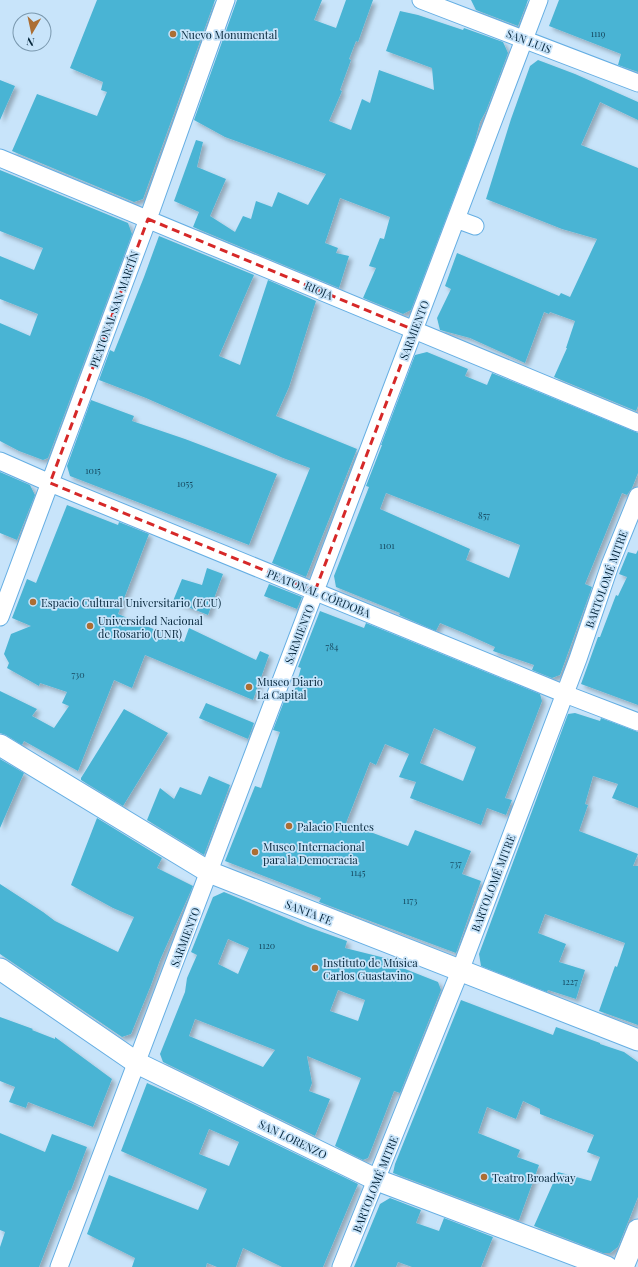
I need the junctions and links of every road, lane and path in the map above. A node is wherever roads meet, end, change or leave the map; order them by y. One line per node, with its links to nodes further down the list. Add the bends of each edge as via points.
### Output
1 (226, 0): 7 (street, PEATONAL SAN MARTÍN)
2 (421, 0): 4 (street, SAN LUIS)
3 (539, 0): 4 (street, SARMIENTO)
4 (524, 40): 5 (street, SAN LUIS); 8 (street, SARMIENTO)
5 (638, 83)
6 (0, 158): 7 (street, RIOJA)
7 (148, 219): 10 (street, RIOJA); 13 (street, PEATONAL SAN MARTÍN)
8 (456, 219): 9 (street); 10 (street, SARMIENTO)
9 (475, 226)
10 (414, 330): 11 (street, RIOJA); 15 (street, SARMIENTO)
11 (638, 423)
12 (0, 461): 13 (street, PEATONAL CÓRDOBA)
13 (50, 483): 15 (street, PEATONAL CÓRDOBA); 16 (street, PEATONAL SAN MARTÍN)
14 (638, 496): 17 (street, BARTOLOMÉ MITRE, via 610,565)
15 (315, 591): 17 (street, PEATONAL CÓRDOBA); 20 (street, SARMIENTO)
16 (0, 617)
17 (565, 694): 18 (street, PEATONAL CÓRDOBA); 22 (street, BARTOLOMÉ MITRE)
18 (638, 722)
19 (0, 745): 20 (main road, SANTA FE)
20 (209, 872): 22 (main road, SANTA FE); 24 (street, SARMIENTO)
21 (0, 969): 24 (main road, SAN LORENZO)
22 (460, 971): 23 (main road, SANTA FE); 25 (street, BARTOLOMÉ MITRE)
23 (638, 1040)
24 (137, 1063): 25 (main road, SAN LORENZO); 27 (street, SARMIENTO)
25 (377, 1180): 28 (street, BARTOLOMÉ MITRE); 29 (main road, SAN LORENZO)
26 (638, 1230): 30 (main road)
27 (59, 1267)
28 (341, 1267)
29 (606, 1267)
30 (623, 1267)

